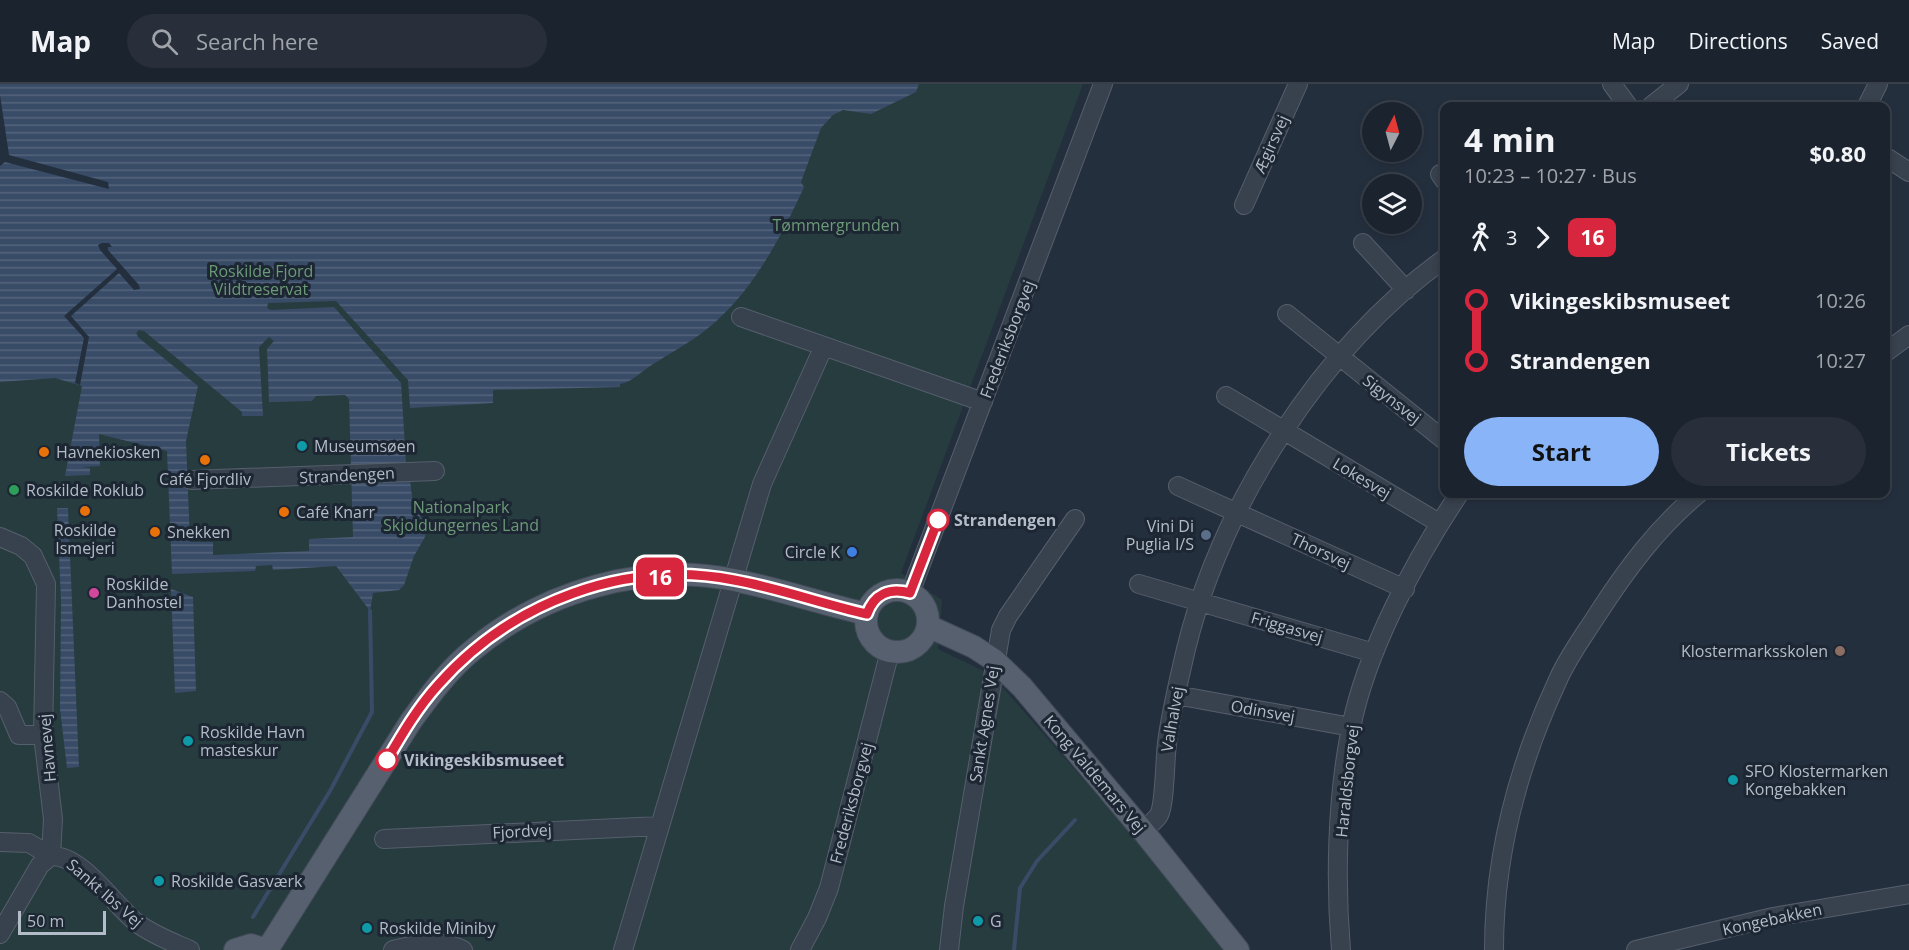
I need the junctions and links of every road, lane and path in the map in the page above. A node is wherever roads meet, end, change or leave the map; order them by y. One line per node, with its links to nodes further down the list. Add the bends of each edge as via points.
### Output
1 (1103, 84): 22 (street, Frederiksborgvej)
2 (1298, 84): 11 (street, Ægirsvej)
3 (1612, 84): 6 (street)
4 (1679, 84): 7 (street)
5 (1878, 84): 8 (street)
6 (1625, 102)
7 (1656, 102)
8 (1869, 102)
9 (1890, 160): 10 (street)
10 (1909, 172)
11 (1244, 205)
12 (1363, 243): 14 (street)
13 (1440, 262): 14 (street, Valhalvej)
14 (1406, 290): 20 (street, Valhalvej)
15 (1287, 314): 20 (street)
16 (741, 317): 18 (street)
17 (1909, 335): 19 (street)
18 (824, 348): 22 (street); 34 (street, via 762,484)
19 (1890, 349)
20 (1340, 358): 23 (street, Valhalvej); 24 (street, Sigynsvej)
21 (1226, 396): 23 (street)
22 (983, 402): 37 (street, Frederiksborgvej)
23 (1284, 432): 30 (street, Valhalvej); 32 (street, Lokesvej)
24 (1440, 437)
25 (435, 471): 26 (street, Strandengen)
26 (191, 480)
27 (1178, 486): 30 (street)
28 (1456, 498): 32 (street, Haraldsborgvej)
29 (1694, 498): 65 (street, via 1627,568 1557,680 1530,749 1504,835)
30 (1238, 513): 36 (street, Thorsvej); 38 (street, Valhalvej)
31 (1076, 519): 43 (street, Sankt Agnes Vej, via 1004,622)
32 (1439, 524): 36 (street, Haraldsborgvej)
33 (0, 537): 47 (street, Havnevej, via 28,550 39,563 46,584)
34 (733, 580): 39 (main road); 48 (street); 57 (main road, via 683,575 593,586 553,600 510,622 472,650 437,685 411,721)
35 (1139, 584): 38 (street)
36 (1405, 589): 42 (street, Haraldsborgvej)
37 (910, 593): 39 (main road, via 883,593); 40 (main road, via 924,607)
38 (1201, 602): 42 (street, Friggasvej); 44 (street, Valhalvej)
39 (867, 614): 41 (main road, via 868,633 881,648)
40 (928, 626): 41 (main road, via 924,636 910,649); 43 (main road, Kong Valdemars Vej)
41 (890, 651): 61 (street, Frederiksborgvej, via 828,888 818,918)
42 (1374, 653): 46 (street, Haraldsborgvej)
43 (994, 660): 49 (main road, Kong Valdemars Vej, via 1022,687); 62 (street, Sankt Agnes Vej)
44 (1176, 695): 46 (street, Odinsvej); 49 (street, Valhalvej, via 1160,811)
45 (0, 700): 47 (street, via 7,706 19,735)
46 (1351, 727): 64 (street, Haraldsborgvej, via 1340,840)
47 (42, 735): 52 (street, Havnevej, via 53,819)
48 (659, 826): 50 (street, Fjordvej); 60 (street)
49 (1143, 831): 63 (main road, Kong Valdemars Vej)
50 (384, 839)
51 (0, 842): 52 (street, Sankt Ibs Vej, via 29,843)
52 (51, 856): 54 (street, via 40,865); 55 (street, Sankt Ibs Vej, via 61,855 75,864 137,923)
53 (1909, 894): 66 (street, Kongebakken, via 1773,916)
54 (0, 934)
55 (190, 950)
56 (236, 950): 57 (main road, via 251,945)
57 (267, 950)
58 (393, 950): 59 (street, via 422,943)
59 (463, 950)
60 (622, 950)
61 (800, 950)
62 (949, 950)
63 (1238, 950)
64 (1341, 950)
65 (1494, 950)
66 (1636, 950)

